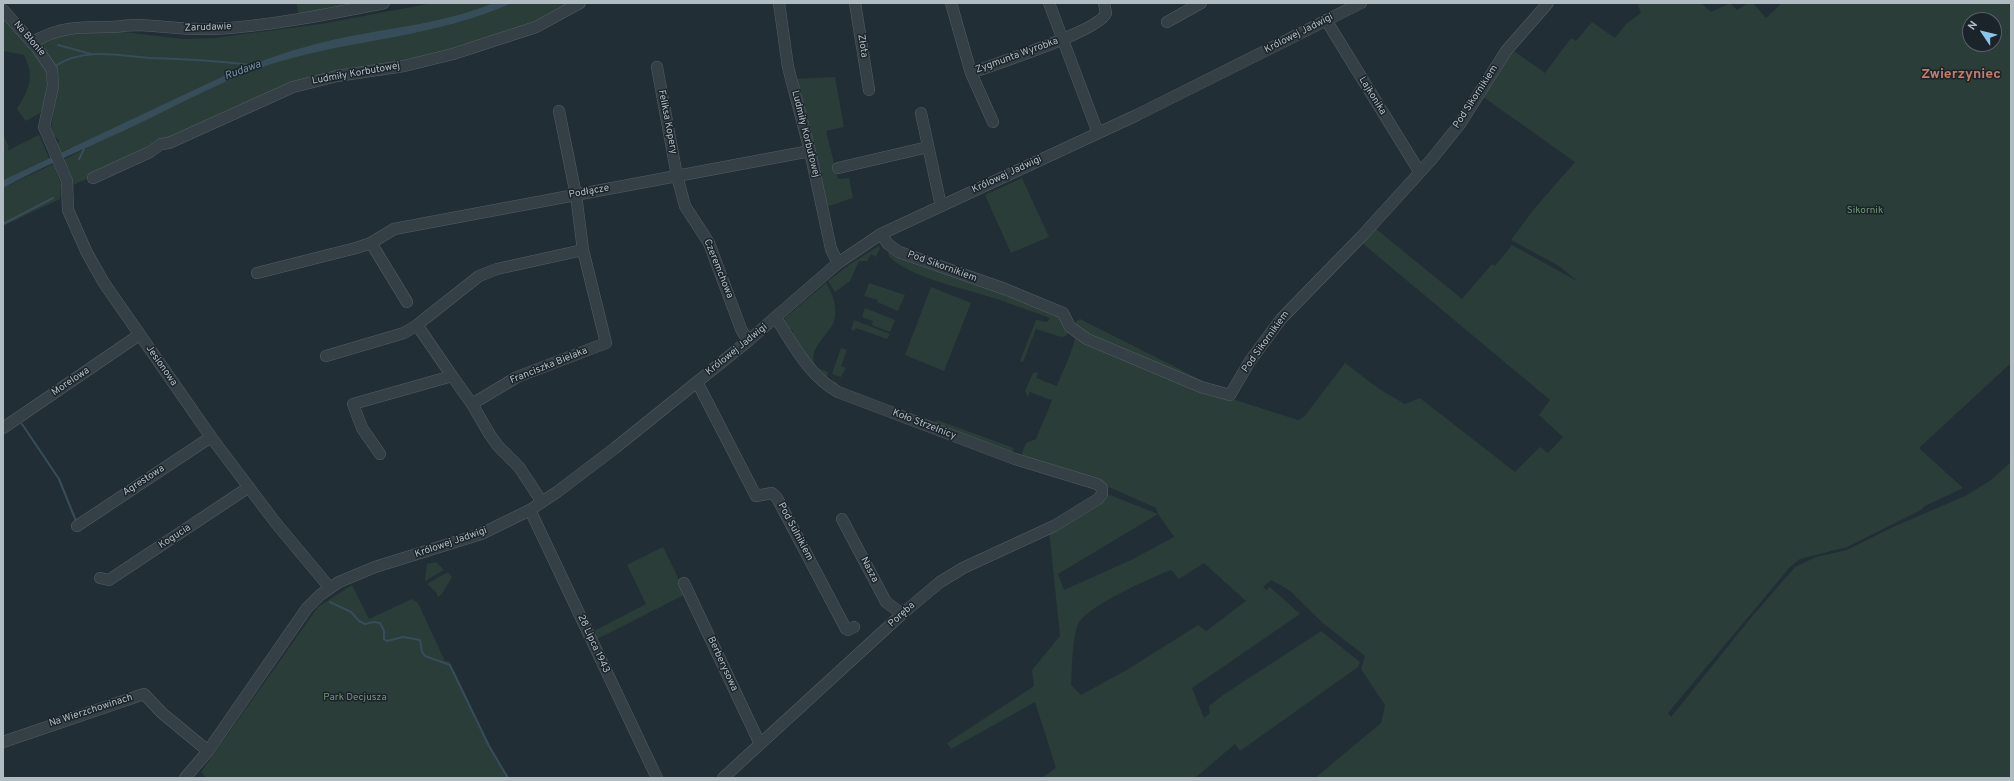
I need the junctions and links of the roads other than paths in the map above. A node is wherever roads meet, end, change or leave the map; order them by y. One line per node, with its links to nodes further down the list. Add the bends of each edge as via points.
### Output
1 (384, 3): 15 (street, Zarudawie, via 281,21 214,29 189,30 138,25 78,26 60,30)
2 (580, 3): 29 (street, Ludmiły Korbutowej, via 536,27 453,54 293,87 169,143 161,144 150,152)
3 (779, 3): 25 (street, Ludmiły Korbutowej, via 788,67)
4 (855, 3): 18 (street, Złota)
5 (950, 3): 17 (street, Zygmunta Wyrobka)
6 (1049, 3): 14 (street)
7 (1104, 3): 14 (street, Zygmunta Wyrobka, via 1106,10 1103,19)
8 (1201, 3): 13 (street)
9 (1361, 3): 12 (street, Królowej Jadwigi)
10 (1548, 3): 27 (street, Pod Sikornikiem, via 1506,51 1460,124)
11 (3, 10): 15 (street, Na Błonie)
12 (1326, 20): 23 (street, Królowej Jadwigi); 27 (street, Lajkonika)
13 (1167, 22)
14 (1063, 39): 17 (street, Zygmunta Wyrobka); 23 (street)
15 (32, 43): 21 (street, Na Błonie, via 44,57 53,75)
16 (657, 67): 28 (street, Feliksa Kopery)
17 (971, 73): 22 (street, Zygmunta Wyrobka)
18 (869, 90)
19 (560, 111): 30 (street)
20 (921, 113): 24 (street)
21 (44, 117): 40 (street, Jesionowa, via 46,134 66,178 68,210 78,233 104,283)
22 (993, 122)
23 (1098, 133): 31 (street, Królowej Jadwigi)
24 (928, 147): 26 (street); 31 (street)
25 (810, 151): 28 (street, Podłącze); 35 (street, Ludmiły Korbutowej, via 831,249)
26 (838, 168)
27 (1419, 171): 32 (street, Pod Sikornikiem, via 1362,236 1281,319 1250,361 1230,395 1201,387 1087,339 1070,327 1063,313 1005,289 899,252 888,244)
28 (677, 176): 30 (street, Podłącze); 41 (street, Czeremchowa, via 685,206 709,243 741,330)
29 (93, 178)
30 (576, 195): 33 (street, Podłącze, via 394,229); 34 (street)
31 (941, 206): 32 (street, Królowej Jadwigi)
32 (881, 234): 35 (street, Królowej Jadwigi)
33 (371, 243): 36 (street, Podłącze); 37 (street)
34 (583, 250): 39 (street, via 496,268 479,276); 45 (street, Franciszka Bielaka, via 606,343 517,377)
35 (838, 263): 38 (street, Królowej Jadwigi)
36 (257, 273)
37 (407, 302)
38 (776, 318): 41 (street, Królowej Jadwigi); 50 (street, Koło Strzelnicy, via 814,372 838,392 1015,459 1097,484)
39 (417, 325): 42 (street, via 404,333); 43 (street)
40 (139, 335): 46 (street, Morelowa); 47 (street, Jesionowa)
41 (748, 341): 44 (street, Królowej Jadwigi)
42 (326, 356)
43 (452, 376): 45 (street); 48 (street, via 353,404 362,428)
44 (697, 382): 51 (street, Królowej Jadwigi, via 594,465); 59 (street, Pod Sulnikiem, via 756,496 772,493 777,498 846,629)
45 (472, 404): 51 (street, via 490,435 519,467)
46 (3, 428)
47 (212, 437): 49 (street, Jesionowa); 54 (street, Agrestowa)
48 (380, 454)
49 (249, 488): 55 (street, Kogucia, via 109,580); 57 (street, Jesionowa)
50 (1102, 488): 58 (street, Poręba, via 1098,500 1054,526 963,568 940,582)
51 (542, 502): 52 (street, Królowej Jadwigi)
52 (530, 510): 57 (street, Królowej Jadwigi, via 481,534 369,569); 64 (street, 28 Lipca 1943)
53 (842, 519): 58 (street, Nasza, via 886,602)
54 (77, 526)
55 (100, 578)
56 (684, 583): 61 (street, Berberysowa)
57 (330, 588): 62 (street, Królowej Jadwigi, via 314,601 294,626)
58 (902, 614): 61 (street, Poręba)
59 (854, 627)
60 (3, 742): 62 (street, Na Wierzchowinach, via 73,716 144,694 162,713)
61 (760, 744): 65 (street, Poręba)
62 (208, 751): 63 (street, Królowej Jadwigi)
63 (185, 778)
64 (656, 778)
65 (724, 778)

